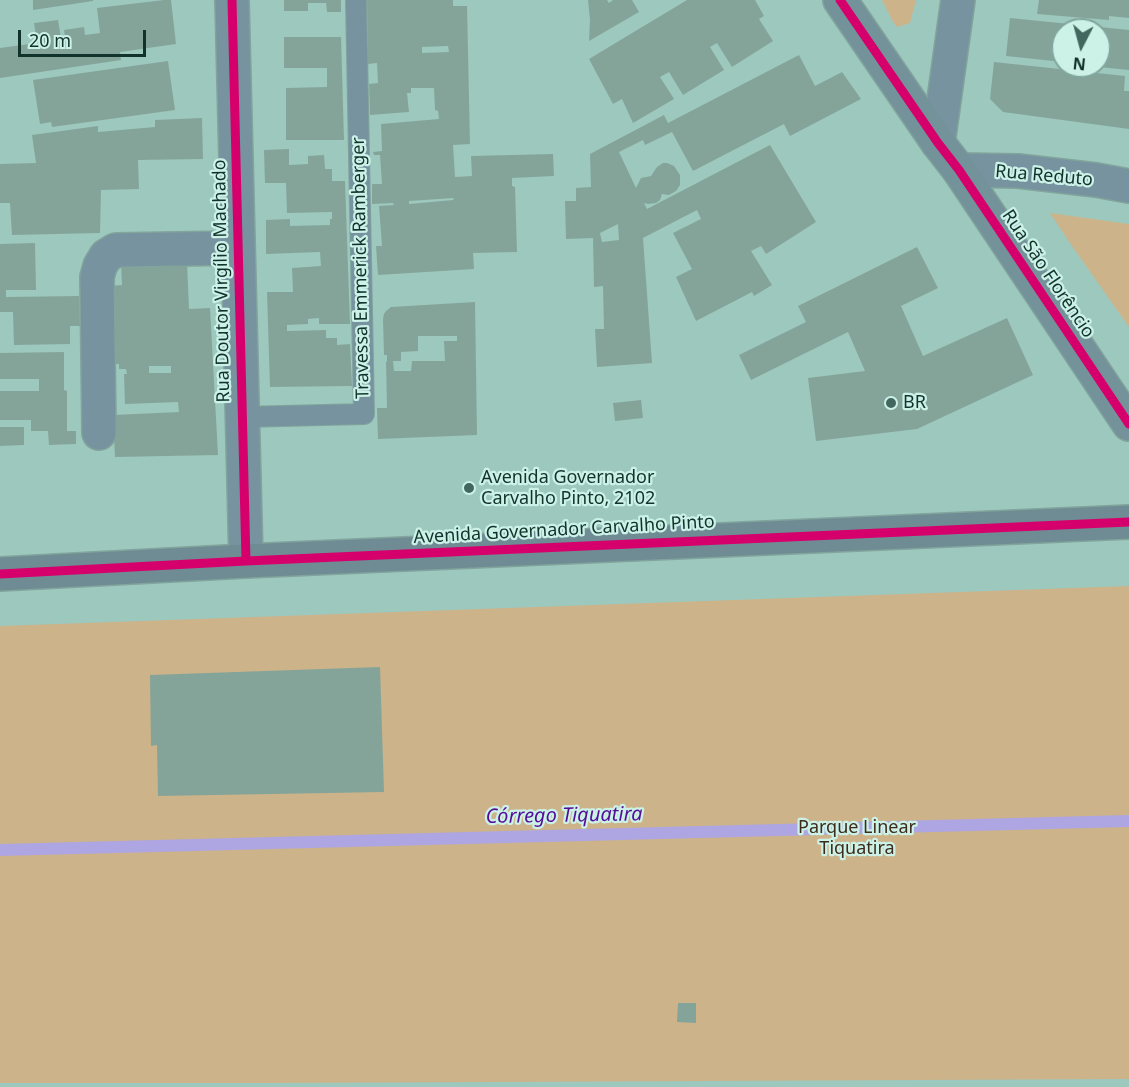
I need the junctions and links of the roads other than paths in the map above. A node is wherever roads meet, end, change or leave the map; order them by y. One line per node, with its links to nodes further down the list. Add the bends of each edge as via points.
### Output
1 (232, 0): 8 (street, Rua Doutor Virgílio Machado)
2 (356, 0): 9 (lane, Travessa Emmerick Ramberger, via 364,414)
3 (840, 0): 5 (street, Rua São Florêncio)
4 (958, 0): 5 (street)
5 (938, 143): 6 (street, Rua São Florêncio)
6 (959, 170): 7 (street, Rua Reduto, via 1018,171); 10 (street, Rua São Florêncio)
7 (1129, 186)
8 (238, 248): 9 (street, Rua Doutor Virgílio Machado); 11 (street, via 116,250 106,256 97,277)
9 (243, 417): 13 (street, Rua Doutor Virgílio Machado)
10 (1129, 424)
11 (99, 433)
12 (1129, 522): 13 (main road, Avenida Governador Carvalho Pinto)
13 (246, 561): 14 (main road, Avenida Governador Carvalho Pinto)
14 (0, 574)

